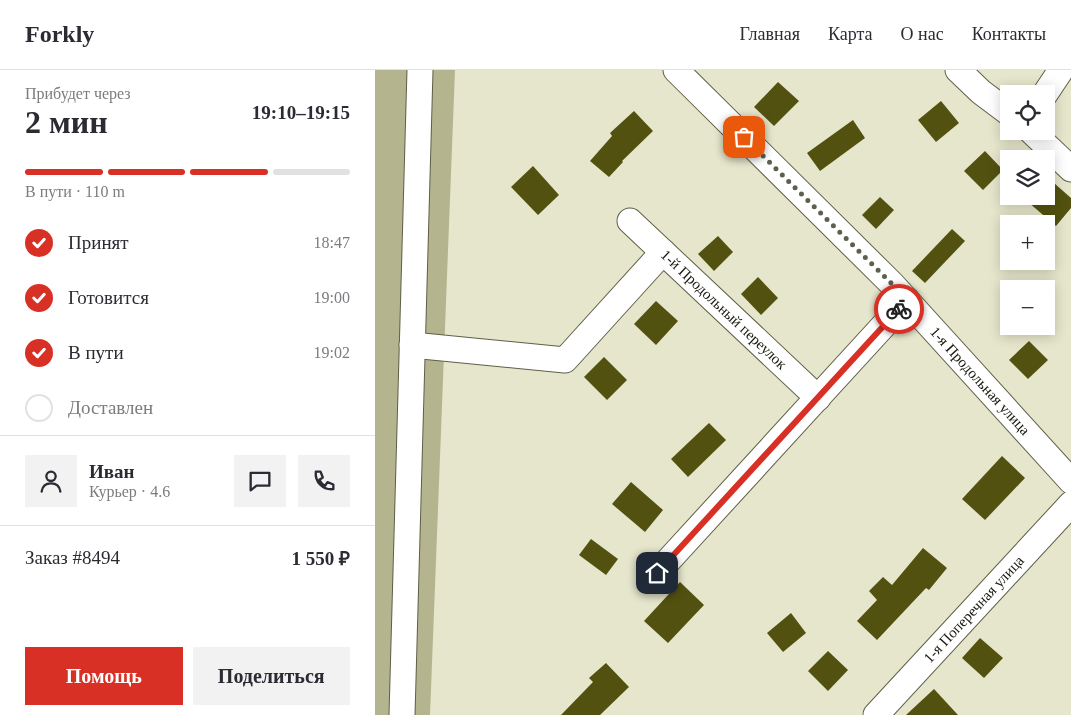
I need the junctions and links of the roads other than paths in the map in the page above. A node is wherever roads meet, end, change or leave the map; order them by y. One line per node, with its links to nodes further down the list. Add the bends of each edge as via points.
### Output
1 (420, 70): 12 (street)
2 (676, 70): 11 (street, 1-я Продольная улица)
3 (958, 70): 6 (street)
4 (1061, 70): 5 (street)
5 (1051, 85)
6 (1000, 106)
7 (1041, 140): 8 (street)
8 (1071, 168)
9 (630, 221): 10 (street, 1-й Продольный переулок)
10 (663, 252): 12 (street, via 565,360); 13 (street, 1-й Продольный переулок)
11 (907, 300): 13 (street); 14 (street, 1-я Продольная улица)
12 (412, 345): 17 (street)
13 (818, 398): 16 (street)
14 (1071, 481)
15 (1071, 504): 18 (street, 1-я Поперечная улица)
16 (657, 573)
17 (401, 715)
18 (876, 715)

